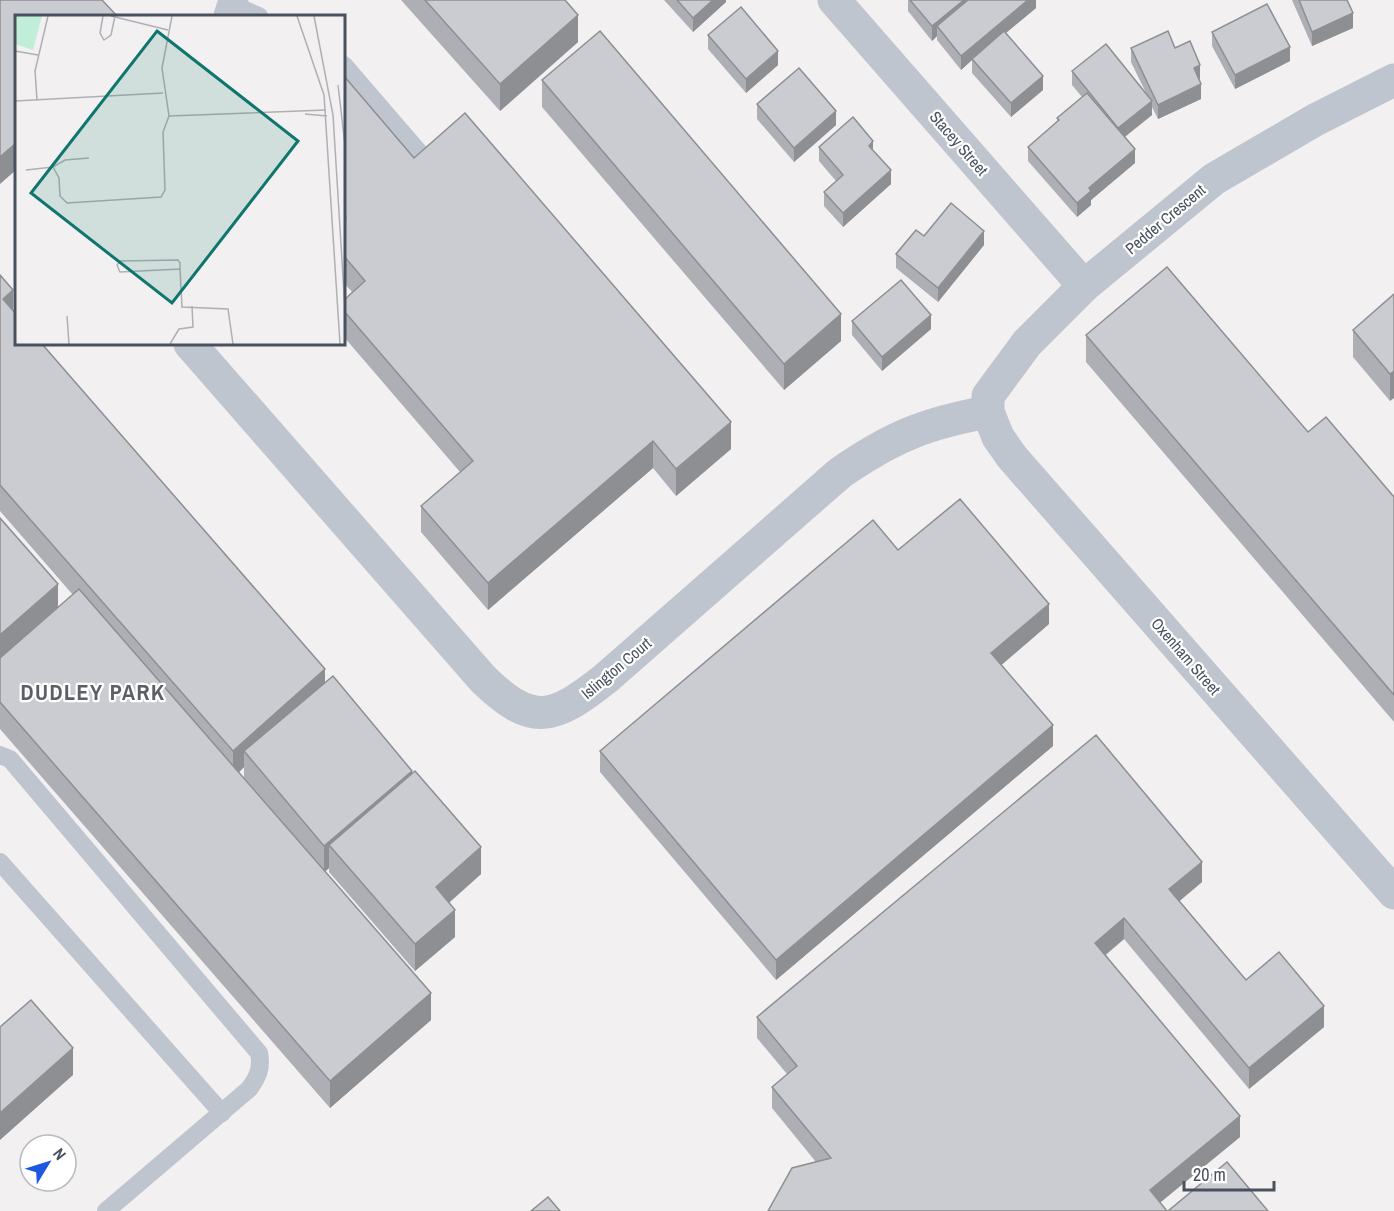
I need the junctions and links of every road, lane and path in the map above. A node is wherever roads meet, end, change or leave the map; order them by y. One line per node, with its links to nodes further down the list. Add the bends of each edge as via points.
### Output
1 (834, 0): 5 (street, Stacey Street)
2 (345, 66): 4 (lane)
3 (1394, 80): 5 (street, Pedder Crescent, via 1315,120 1214,179)
4 (431, 166)
5 (1084, 286): 7 (street, Pedder Crescent, via 1027,343 988,396)
6 (191, 345): 7 (street, Islington Court, via 483,679 501,697 522,708 548,714 576,701 605,679 840,473 876,448 952,419)
7 (988, 412): 10 (street, Oxenham Street, via 1012,457)
8 (0, 756): 11 (lane, via 10,759 259,1053 258,1077)
9 (0, 862): 11 (lane)
10 (1394, 893)
11 (222, 1113): 12 (lane)
12 (106, 1211)

